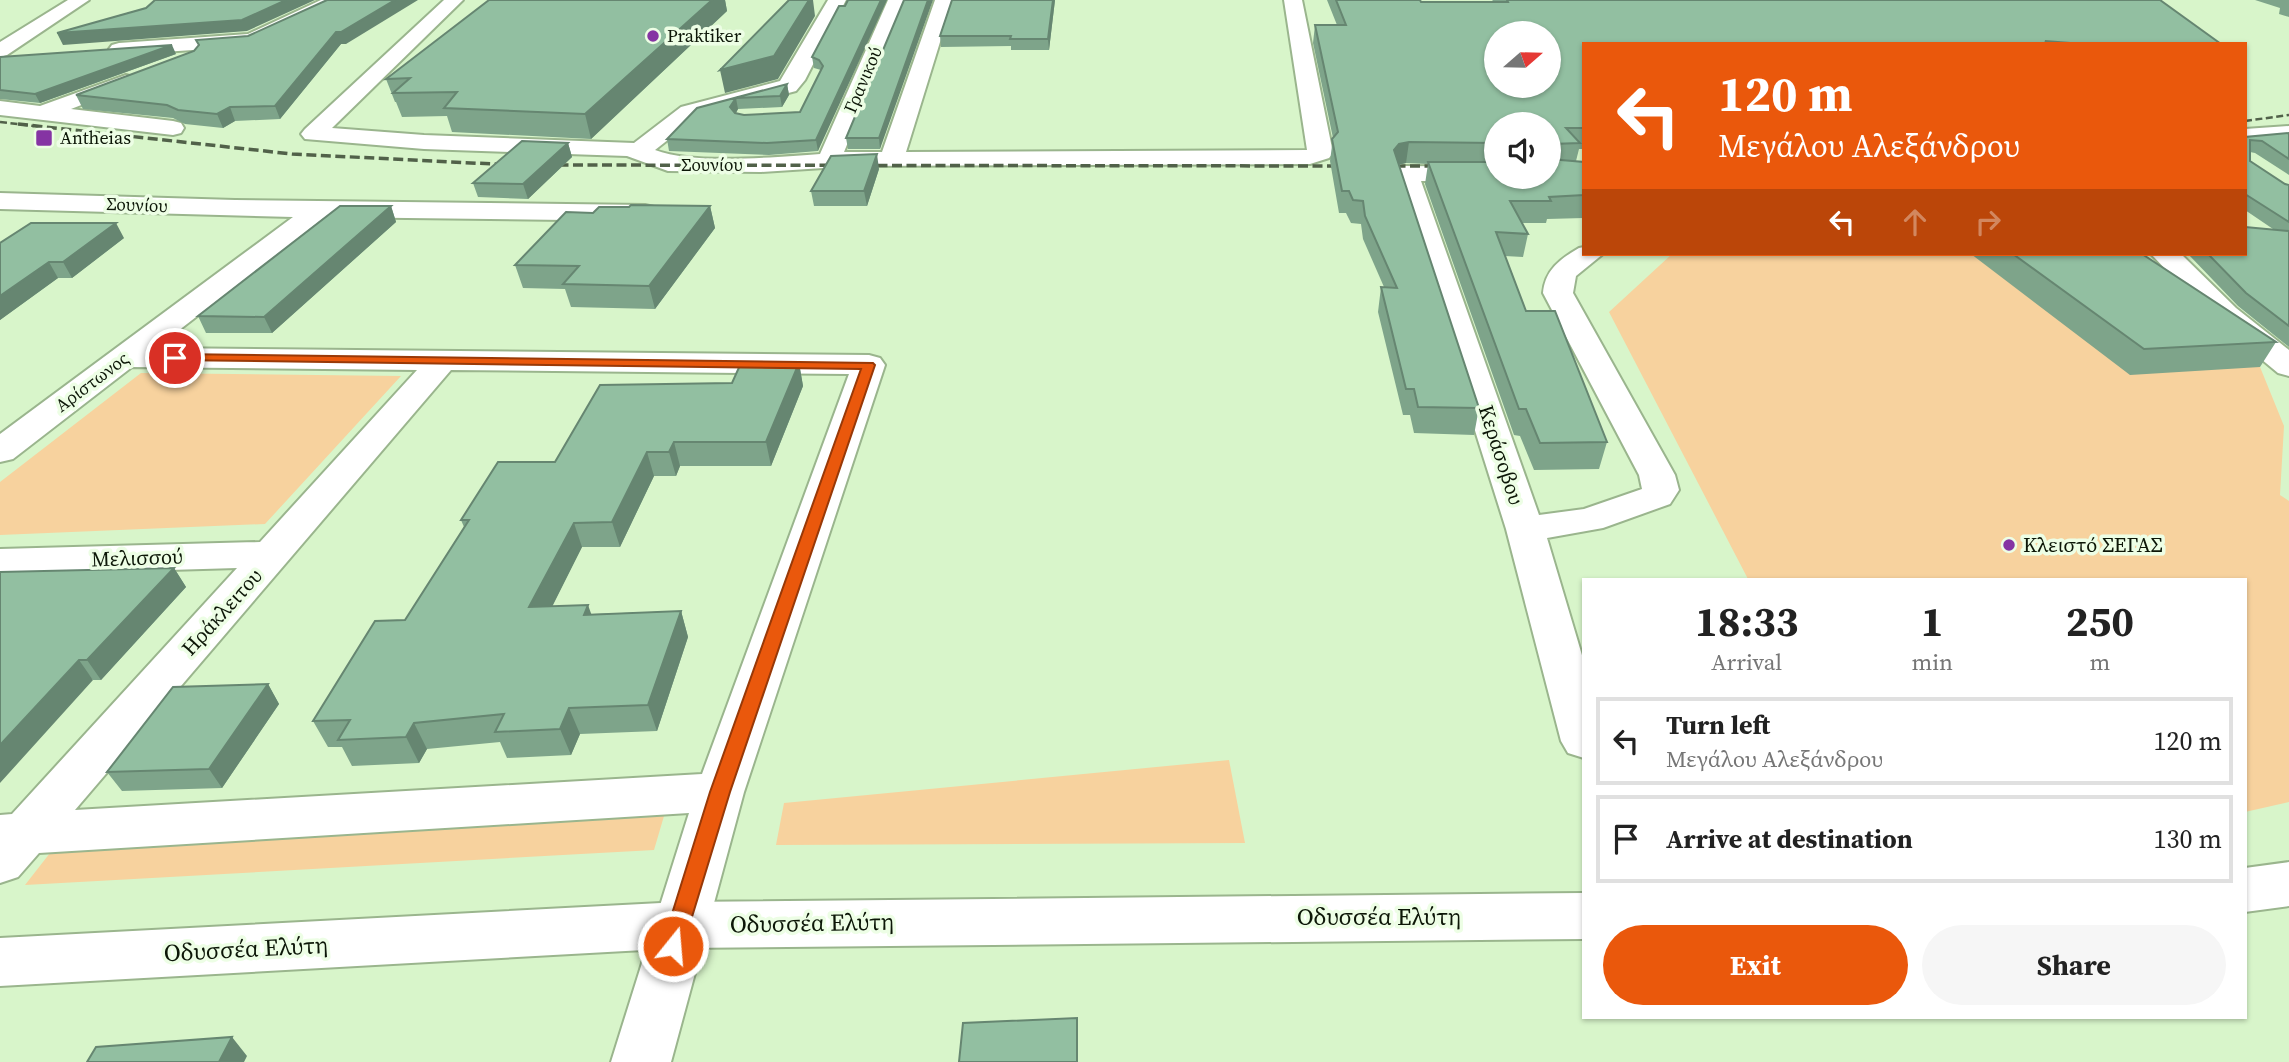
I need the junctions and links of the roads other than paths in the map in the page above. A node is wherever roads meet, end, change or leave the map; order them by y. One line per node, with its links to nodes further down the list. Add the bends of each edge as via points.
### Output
1 (80, 0): 8 (street)
2 (335, 0): 13 (street, via 261,37)
3 (454, 0): 27 (street, Σουνίου, via 313,134)
4 (836, 0): 12 (street)
5 (897, 0): 10 (street, Γρανικού)
6 (944, 0): 11 (street)
7 (1293, 0): 28 (street, Σουνίου, via 1321,153 1310,157)
8 (41, 25): 9 (street); 14 (street)
9 (0, 27)
10 (882, 34): 11 (street); 12 (street); 18 (street, Γρανικού)
11 (934, 34): 19 (street)
12 (817, 35): 20 (street)
13 (222, 42): 15 (street); 23 (street)
14 (0, 51)
15 (97, 51)
16 (28, 56): 17 (street)
17 (0, 58)
18 (865, 76): 19 (street); 20 (street); 29 (street, Γρανικού)
19 (920, 76): 28 (street)
20 (817, 77): 21 (street); 27 (street, via 689,112)
21 (797, 107)
22 (0, 108): 23 (street)
23 (42, 113): 24 (street)
24 (173, 128)
25 (2289, 133): 26 (street)
26 (2247, 136)
27 (636, 150): 29 (street, Σουνίου, via 668,164)
28 (892, 158): 29 (street, Σουνίου)
29 (829, 160)
30 (1484, 174): 42 (street, Κεράσοβου, via 1406,173)
31 (0, 201): 32 (street, Σουνίου)
32 (69, 203): 33 (street, Σουνίου); 35 (street)
33 (318, 210): 34 (street, Σουνίου); 38 (street, Αρίστωνος)
34 (666, 213)
35 (35, 227)
36 (1586, 256): 42 (street, via 1565,268 1558,281 1559,293 1661,490 1657,496 1590,520)
37 (2167, 256): 40 (street, via 2225,314)
38 (125, 357): 39 (street); 41 (street, Αρίστωνος)
39 (443, 360): 43 (street, Ηράκλειτου); 46 (street, via 869,365)
40 (2289, 366)
41 (0, 452)
42 (1525, 529): 45 (street, Κεράσοβου)
43 (274, 554): 44 (street, Μελισσού); 47 (street, Ηράκλειτου)
44 (0, 562)
45 (1582, 734)
46 (720, 792): 47 (street); 51 (street)
47 (8, 844)
48 (2289, 884): 49 (street)
49 (2247, 890)
50 (1582, 916): 51 (street, Οδυσσέα Ελύτη)
51 (680, 926): 52 (street, Οδυσσέα Ελύτη); 53 (street)
52 (0, 962)
53 (641, 1062)

